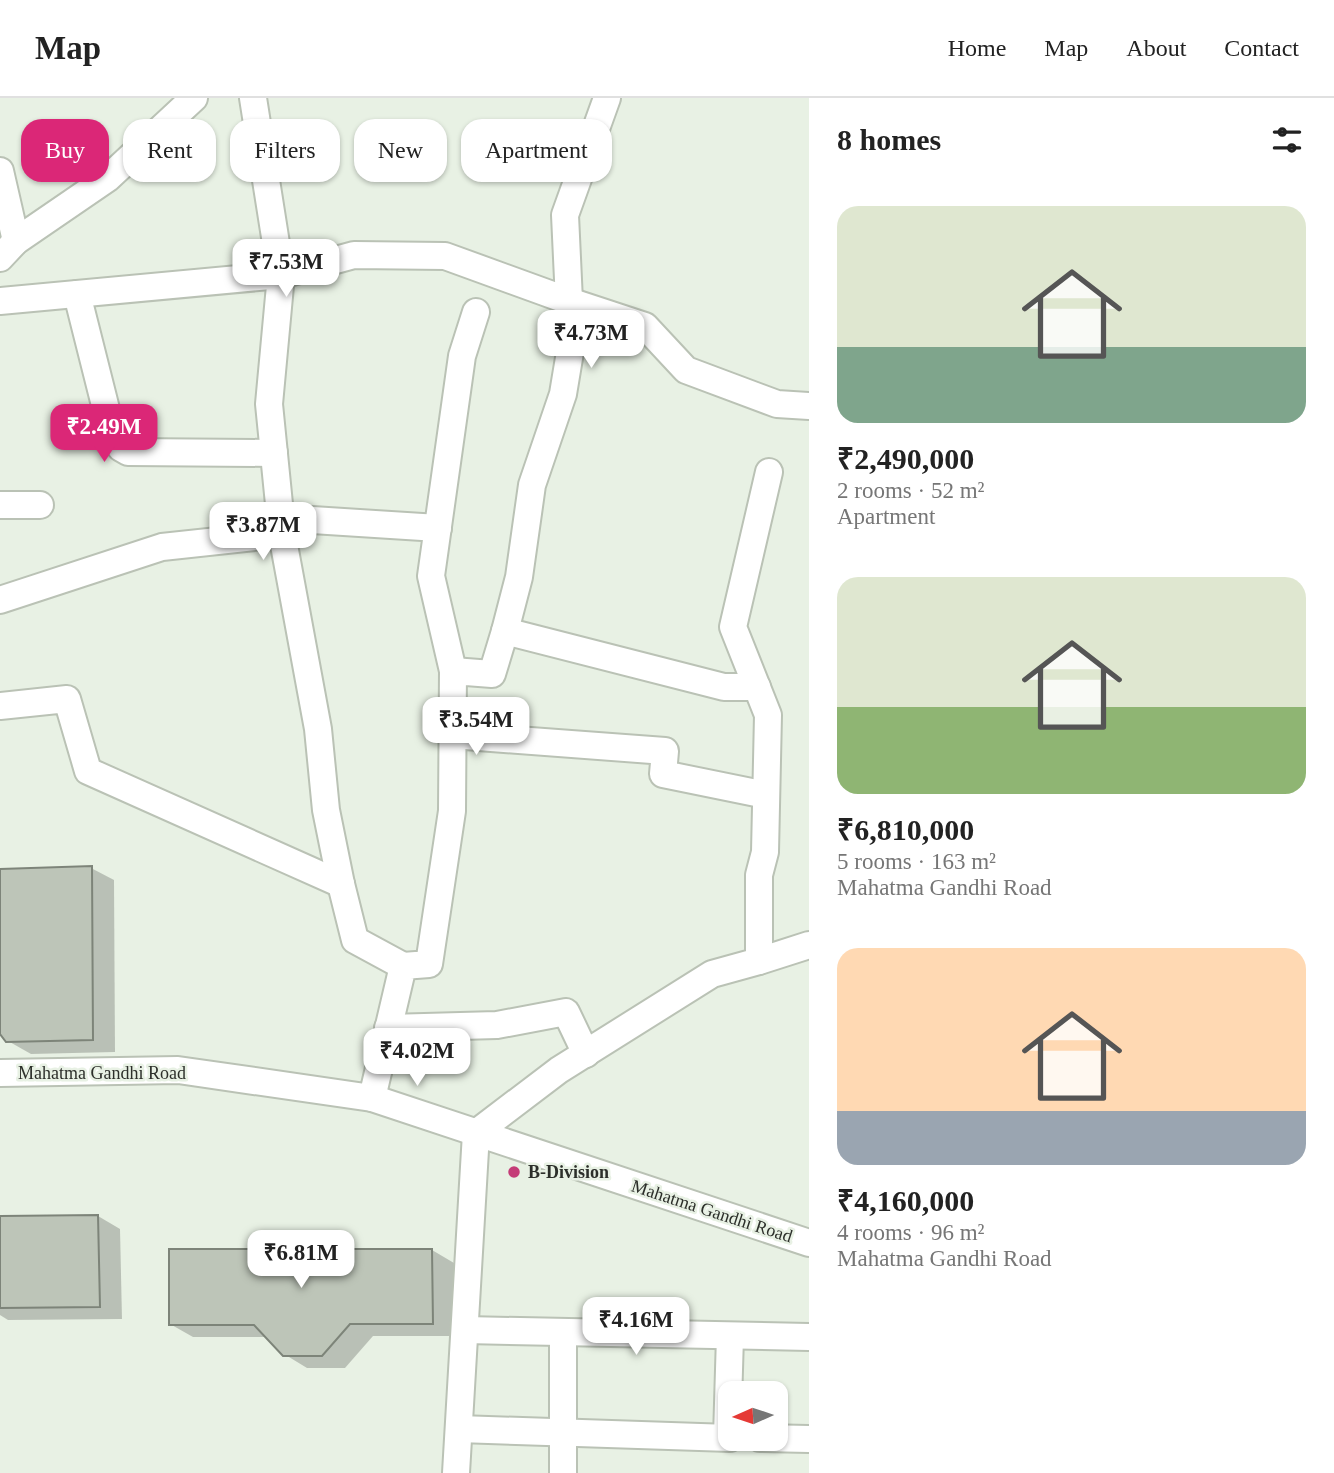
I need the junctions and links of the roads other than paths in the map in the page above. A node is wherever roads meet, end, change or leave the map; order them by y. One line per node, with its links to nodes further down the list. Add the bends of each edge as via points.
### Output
1 (194, 98): 5 (street, via 108,178)
2 (253, 98): 6 (street)
3 (607, 98): 9 (street, via 565,215)
4 (0, 171): 5 (street)
5 (8, 250)
6 (281, 275): 7 (street); 9 (street, via 355,255 444,256); 12 (street, via 269,404)
7 (77, 294): 8 (street); 12 (street, via 113,437 121,448 128,452)
8 (0, 301)
9 (569, 301): 11 (street, via 645,326 686,370 778,404); 19 (street, via 575,322 563,394 532,485 519,577)
10 (476, 312): 17 (street, via 462,356)
11 (809, 406)
12 (274, 453): 16 (street)
13 (769, 472): 21 (street, via 733,627)
14 (0, 505): 15 (street)
15 (40, 505)
16 (282, 526): 17 (street); 18 (street, via 162,547); 25 (street)
17 (438, 528): 20 (street, via 431,576)
18 (0, 600)
19 (505, 631): 20 (street, via 492,674); 21 (street, via 724,687)
20 (453, 671): 23 (street)
21 (757, 687): 24 (street, via 768,715)
22 (0, 706): 25 (street, via 67,699 88,771)
23 (452, 735): 24 (street, via 665,751 663,774); 28 (street, via 452,811 429,964)
24 (766, 795): 27 (street, via 765,852 759,875)
25 (341, 884): 28 (street, via 355,940)
26 (809, 945): 27 (street)
27 (759, 961): 30 (street, via 712,974)
28 (402, 966): 29 (street)
29 (388, 1028): 30 (street, via 497,1025 566,1012); 32 (street)
30 (586, 1054): 33 (street)
31 (0, 1073): 32 (street, Mahatma Gandhi Road, via 178,1070)
32 (372, 1098): 33 (street, Mahatma Gandhi Road)
33 (476, 1133): 34 (street, Mahatma Gandhi Road); 35 (street)
34 (809, 1243)
35 (465, 1329): 36 (street); 40 (street)
36 (563, 1332): 37 (street); 41 (street)
37 (730, 1336): 38 (street); 39 (street)
38 (809, 1337)
39 (730, 1381)
40 (459, 1429): 41 (street); 45 (street)
41 (563, 1432): 42 (street); 46 (street)
42 (718, 1437)
43 (788, 1439): 44 (street)
44 (809, 1439)
45 (456, 1473)
46 (563, 1473)

